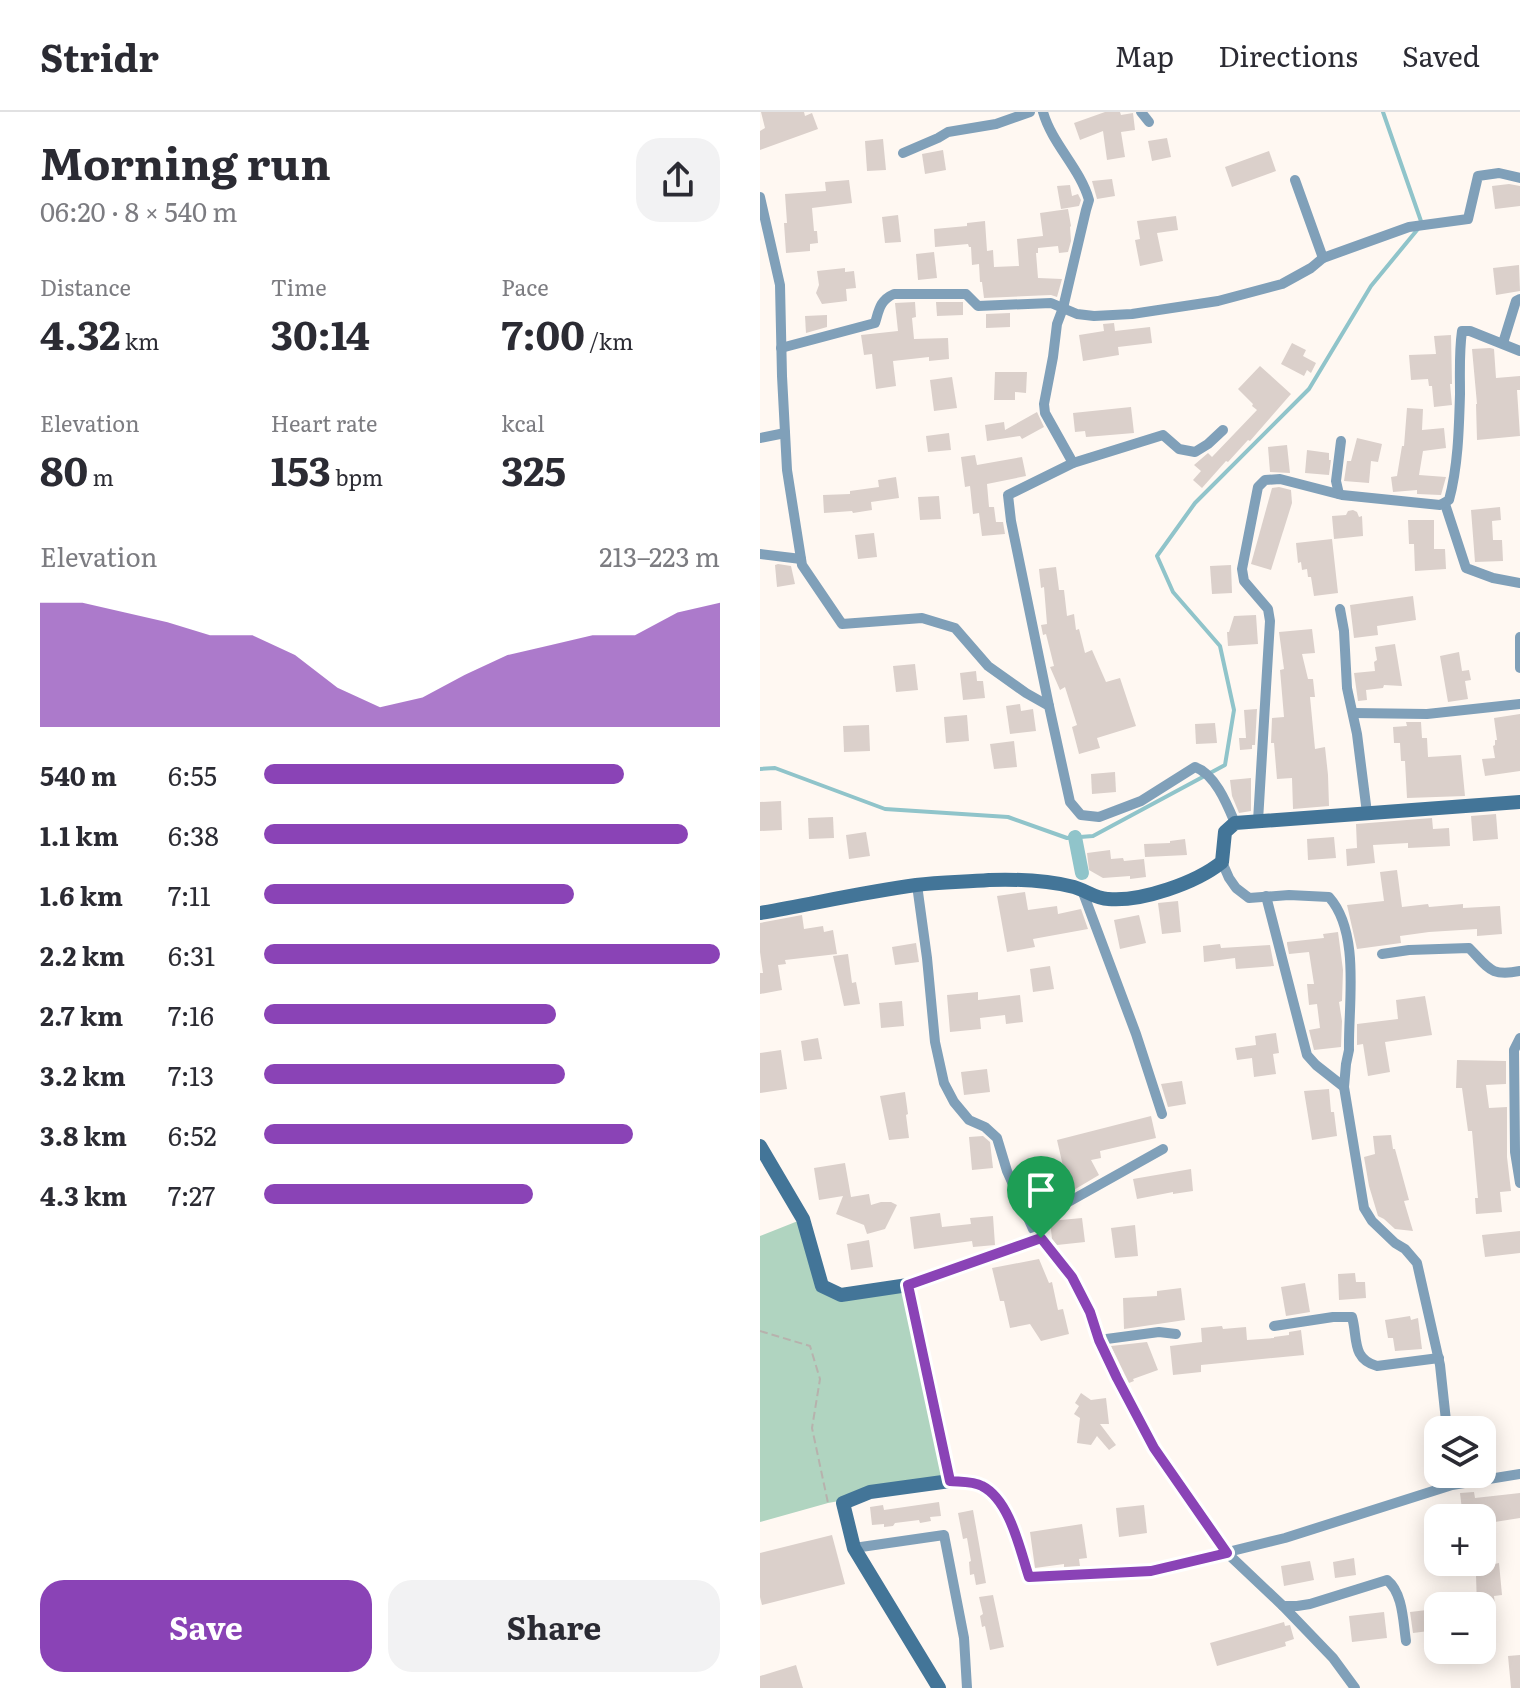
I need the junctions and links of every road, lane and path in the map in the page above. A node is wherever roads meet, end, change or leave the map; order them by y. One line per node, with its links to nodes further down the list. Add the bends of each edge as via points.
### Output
1 (1030, 112): 5 (street, via 948,132)
2 (1043, 112): 12 (street, via 1089,200)
3 (1141, 112): 4 (street)
4 (1149, 122)
5 (903, 153)
6 (1520, 178): 10 (street, via 1478,176 1468,219 1409,227)
7 (1295, 180): 10 (street)
8 (760, 197): 9 (street)
9 (762, 216): 14 (street, via 780,285)
10 (1323, 258): 12 (street, via 1282,284 1218,301 1094,316)
11 (1520, 299): 13 (street)
12 (1063, 308): 14 (street, via 1051,303 978,306 966,294 894,294 880,304 875,323); 20 (street, via 1044,404)
13 (1503, 343): 15 (street); 22 (street, via 1462,331 1455,471)
14 (781, 348): 17 (street)
15 (1520, 351)
16 (1223, 430): 20 (street, via 1195,452 1179,449 1163,435)
17 (785, 433): 18 (street); 24 (street)
18 (760, 438)
19 (1341, 441): 21 (street)
20 (1073, 463): 30 (street, via 1008,495)
21 (1339, 494): 22 (street); 34 (street, via 1280,479 1265,480 1258,487 1242,569 1270,621)
22 (1445, 504): 25 (street, via 1466,568)
23 (760, 554): 24 (street)
24 (801, 559): 30 (street, via 842,624 922,618 955,628 988,666)
25 (1520, 583)
26 (1340, 609): 31 (street)
27 (1520, 637): 28 (street)
28 (1520, 668)
29 (1520, 704): 31 (street, via 1427,714)
30 (1049, 706): 35 (street, via 1070,802 1081,815 1099,817 1141,801 1195,767 1204,770)
31 (1353, 713): 33 (street)
32 (1520, 802): 33 (street)
33 (1367, 813): 34 (street)
34 (1258, 821): 35 (street)
35 (1235, 823): 36 (street, via 1224,837)
36 (1222, 862): 38 (street, via 1210,872 1146,896 1106,899); 39 (street, via 1243,895)
37 (917, 885): 38 (street, via 1031,880); 40 (street); 49 (street, via 944,1083 969,1120 997,1138 1007,1171)
38 (1082, 890): 45 (street)
39 (1266, 896): 44 (street, via 1307,1055); 44 (street, via 1329,897 1338,907 1350,961)
40 (760, 913)
41 (1382, 954): 42 (street, via 1469,948 1502,975)
42 (1520, 971)
43 (1520, 1038): 48 (street, via 1514,1050)
44 (1344, 1087): 55 (street, via 1364,1208 1417,1263)
45 (1162, 1114)
46 (760, 1146): 50 (street, via 803,1219 822,1286 841,1295)
47 (1163, 1149): 49 (street, via 1038,1219)
48 (1520, 1183)
49 (1041, 1238): 50 (street); 54 (street, via 1072,1277)
50 (908, 1285): 59 (street)
51 (1274, 1326): 55 (street, via 1352,1317 1357,1349 1368,1364)
52 (760, 1331): 61 (path, via 810,1346 820,1379 812,1428 824,1488 828,1503)
53 (1176, 1334): 54 (street)
54 (1099, 1340): 63 (street, via 1154,1448)
55 (1439, 1358): 56 (street)
56 (1445, 1416)
57 (1520, 1474): 58 (street)
58 (1496, 1476)
59 (950, 1481): 61 (street, via 870,1492); 63 (street, via 986,1488 1006,1510 1029,1577 1151,1571)
60 (1427, 1488): 63 (street)
61 (843, 1503): 62 (street)
62 (854, 1548): 66 (street); 67 (street, via 944,1535 964,1638)
63 (1227, 1553): 64 (street)
64 (1283, 1606): 65 (street, via 1310,1604 1387,1580 1400,1603); 68 (street)
65 (1406, 1641)
66 (939, 1688)
67 (967, 1688)
68 (1355, 1688)

